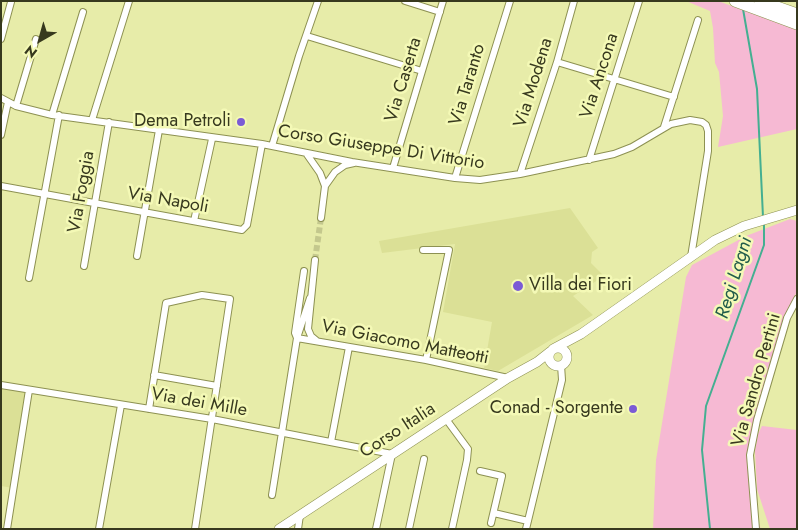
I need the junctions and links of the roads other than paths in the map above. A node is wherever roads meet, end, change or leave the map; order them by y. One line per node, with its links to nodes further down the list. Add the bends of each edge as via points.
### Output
1 (129, 1): 25 (street)
2 (318, 1): 15 (street)
3 (406, 1): 12 (street)
4 (443, 1): 12 (street, Via Caserta)
5 (510, 1): 38 (street, Via Taranto)
6 (574, 1): 18 (street, Via Modena)
7 (639, 1): 20 (street, Via Ancona)
8 (735, 1): 13 (highway)
9 (760, 1): 13 (highway)
10 (11, 2): 16 (street)
11 (83, 12): 24 (street)
12 (440, 12): 19 (street, Via Caserta)
13 (796, 19)
14 (698, 20): 21 (street)
15 (306, 36): 19 (street); 32 (street)
16 (1, 39)
17 (36, 39): 23 (street)
18 (557, 62): 20 (street); 37 (street, Via Modena)
19 (422, 71): 36 (street, Via Caserta)
20 (614, 79): 21 (street); 34 (street, Via Ancona)
21 (674, 98): 27 (street)
22 (5, 100): 23 (street, Corso Giuseppe Di Vittorio); 29 (street)
23 (16, 106): 24 (street, Corso Giuseppe Di Vittorio)
24 (56, 115): 25 (street, Corso Giuseppe Di Vittorio); 41 (street)
25 (92, 120): 26 (street, Corso Giuseppe Di Vittorio)
26 (109, 122): 28 (street, Corso Giuseppe Di Vittorio); 42 (street, Via Foggia)
27 (664, 127): 34 (street, Corso Giuseppe Di Vittorio, via 632,147); 49 (street, Corso Giuseppe Di Vittorio, via 696,121 706,125 708,131 708,151)
28 (159, 130): 30 (street, Corso Giuseppe Di Vittorio); 43 (street)
29 (1, 135)
30 (212, 138): 31 (street, Corso Giuseppe Di Vittorio); 46 (street)
31 (262, 144): 32 (street, Corso Giuseppe Di Vittorio); 46 (street, Via Napoli, via 245,228 239,230)
32 (272, 146): 33 (street, Corso Giuseppe Di Vittorio)
33 (306, 153): 35 (street, Corso Giuseppe Di Vittorio); 40 (street)
34 (589, 160): 37 (street, Corso Giuseppe Di Vittorio)
35 (355, 162): 36 (street, Corso Giuseppe Di Vittorio); 40 (street, via 335,172)
36 (393, 168): 38 (street, Corso Giuseppe Di Vittorio)
37 (520, 174): 38 (street, Corso Giuseppe Di Vittorio, via 490,180)
38 (455, 178)
39 (1, 186): 41 (street, Via Napoli)
40 (325, 186): 45 (street)
41 (43, 193): 42 (street, Via Napoli); 53 (street)
42 (95, 203): 43 (street, Via Napoli); 51 (street, Via Foggia)
43 (144, 212): 46 (street, Via Napoli); 48 (street)
44 (792, 212): 49 (main road, Corso Italia, via 744,226 715,240)
45 (321, 218)
46 (194, 221)
47 (423, 250): 61 (street, via 449,250)
48 (137, 256)
49 (691, 257): 56 (main road, Corso Italia)
50 (315, 260): 54 (street)
51 (84, 266)
52 (304, 271): 57 (street, via 295,333)
53 (29, 278)
54 (310, 298): 57 (street); 58 (street, via 308,329)
55 (797, 300): 92 (street, Via Sandro Pertini, via 787,318 750,455)
56 (581, 334): 60 (main road, Corso Italia); 63 (main road, Corso Italia)
57 (297, 338): 58 (street, Via Giacomo Matteotti); 73 (street)
58 (318, 342): 59 (street, Via Giacomo Matteotti)
59 (348, 347): 61 (street, Via Giacomo Matteotti); 74 (street)
60 (552, 350): 62 (main road, Corso Italia); 63 (main road, via 550,359); 63 (main road, via 562,349 566,353)
61 (426, 360): 65 (street, Via Giacomo Matteotti)
62 (537, 362): 63 (main road); 65 (main road, Corso Italia)
63 (560, 362): 81 (street, via 562,380)
64 (154, 375): 67 (street); 67 (street, via 166,303 202,294 230,299); 70 (street)
65 (508, 378): 71 (main road, Corso Italia)
66 (1, 385): 68 (street, Via dei Mille)
67 (217, 386): 72 (street)
68 (29, 390): 69 (street, Via dei Mille); 83 (street)
69 (121, 405): 70 (street, Via dei Mille); 84 (street)
70 (149, 409): 72 (street, Via dei Mille)
71 (446, 419): 75 (main road, Corso Italia); 90 (street, via 468,449)
72 (212, 420): 73 (street, Via dei Mille); 85 (street)
73 (282, 432): 74 (street, Via dei Mille); 78 (street)
74 (331, 442): 75 (street, Via dei Mille)
75 (392, 454): 80 (main road, Corso Italia); 88 (street)
76 (424, 459): 89 (street)
77 (480, 471): 79 (street, via 502,476)
78 (272, 495)
79 (494, 513): 81 (street); 82 (street)
80 (300, 515): 86 (main road, Corso Italia); 87 (street)
81 (528, 521): 91 (street)
82 (491, 523)
83 (7, 529)
84 (99, 529)
85 (195, 529)
86 (279, 529)
87 (298, 529)
88 (376, 529)
89 (409, 529)
90 (452, 529)
91 (526, 529)
92 (756, 529)

